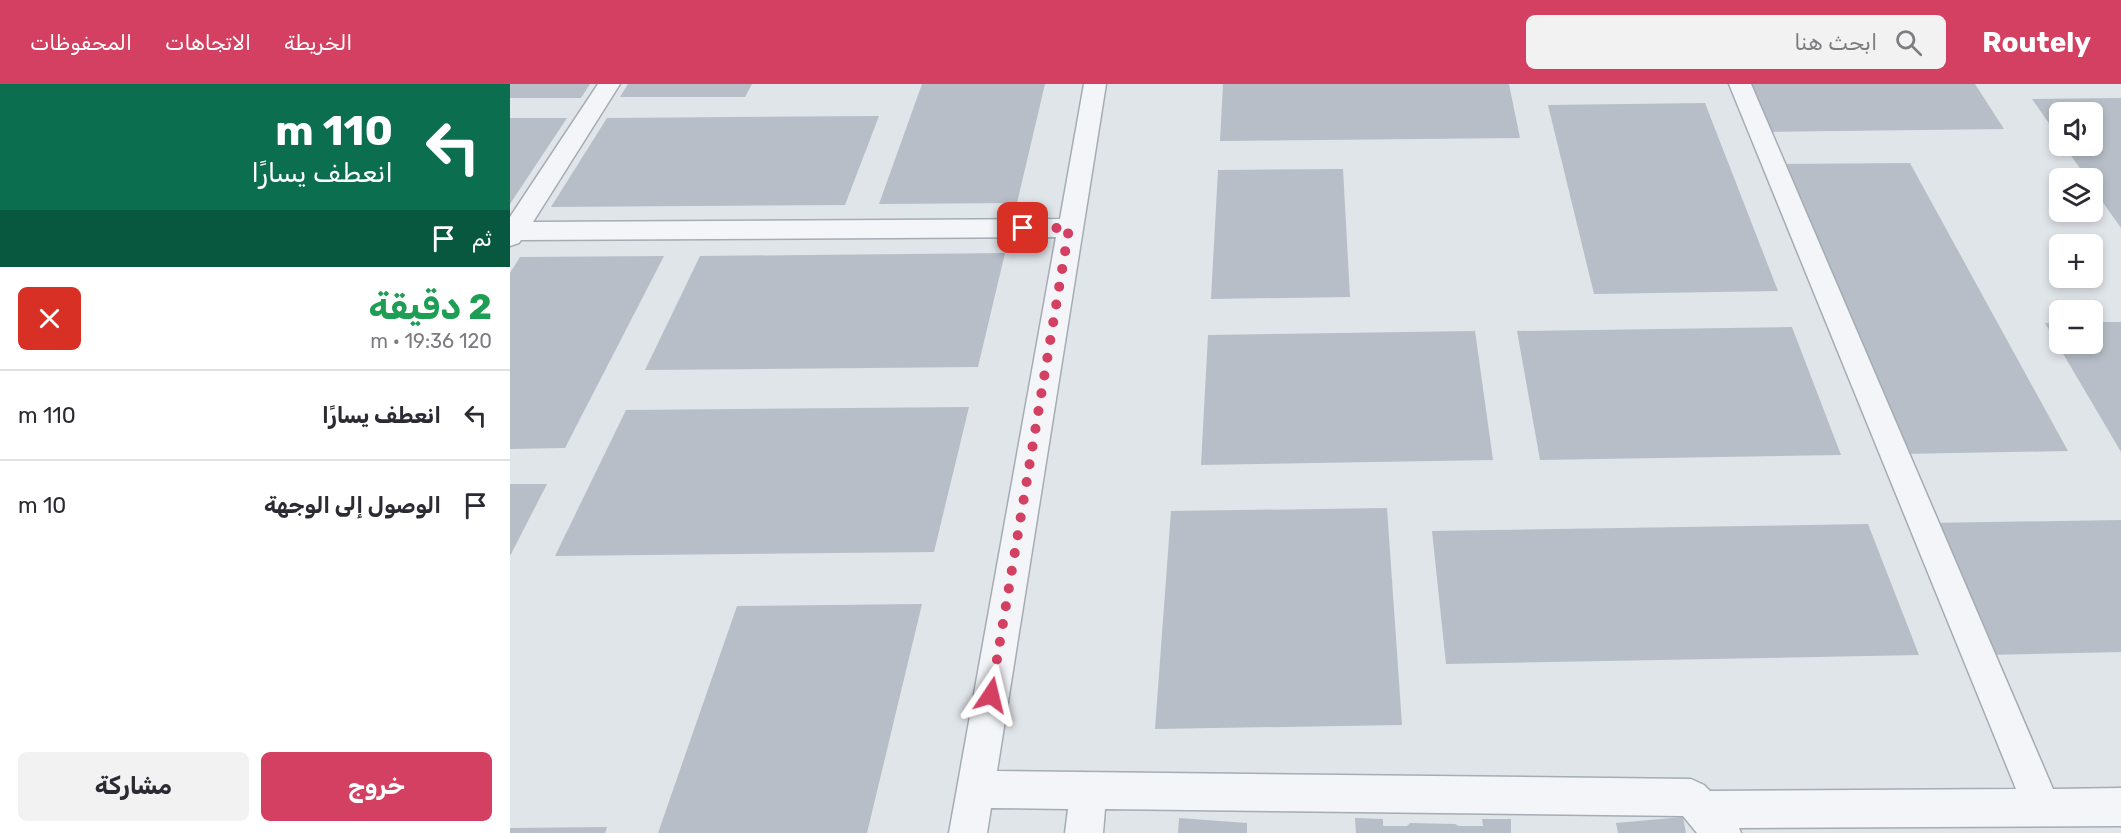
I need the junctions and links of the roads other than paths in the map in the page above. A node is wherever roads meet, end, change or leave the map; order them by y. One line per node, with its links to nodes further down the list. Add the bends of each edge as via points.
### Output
1 (609, 84): 5 (street)
2 (1095, 84): 4 (street)
3 (1740, 84): 8 (street)
4 (1069, 228): 5 (street); 6 (street)
5 (511, 233)
6 (975, 789): 7 (street); 11 (street)
7 (1089, 791): 10 (street, via 1692,798); 12 (street)
8 (2042, 807): 9 (street); 10 (street)
9 (2121, 807)
10 (1713, 822)
11 (968, 833)
12 (1084, 833)

